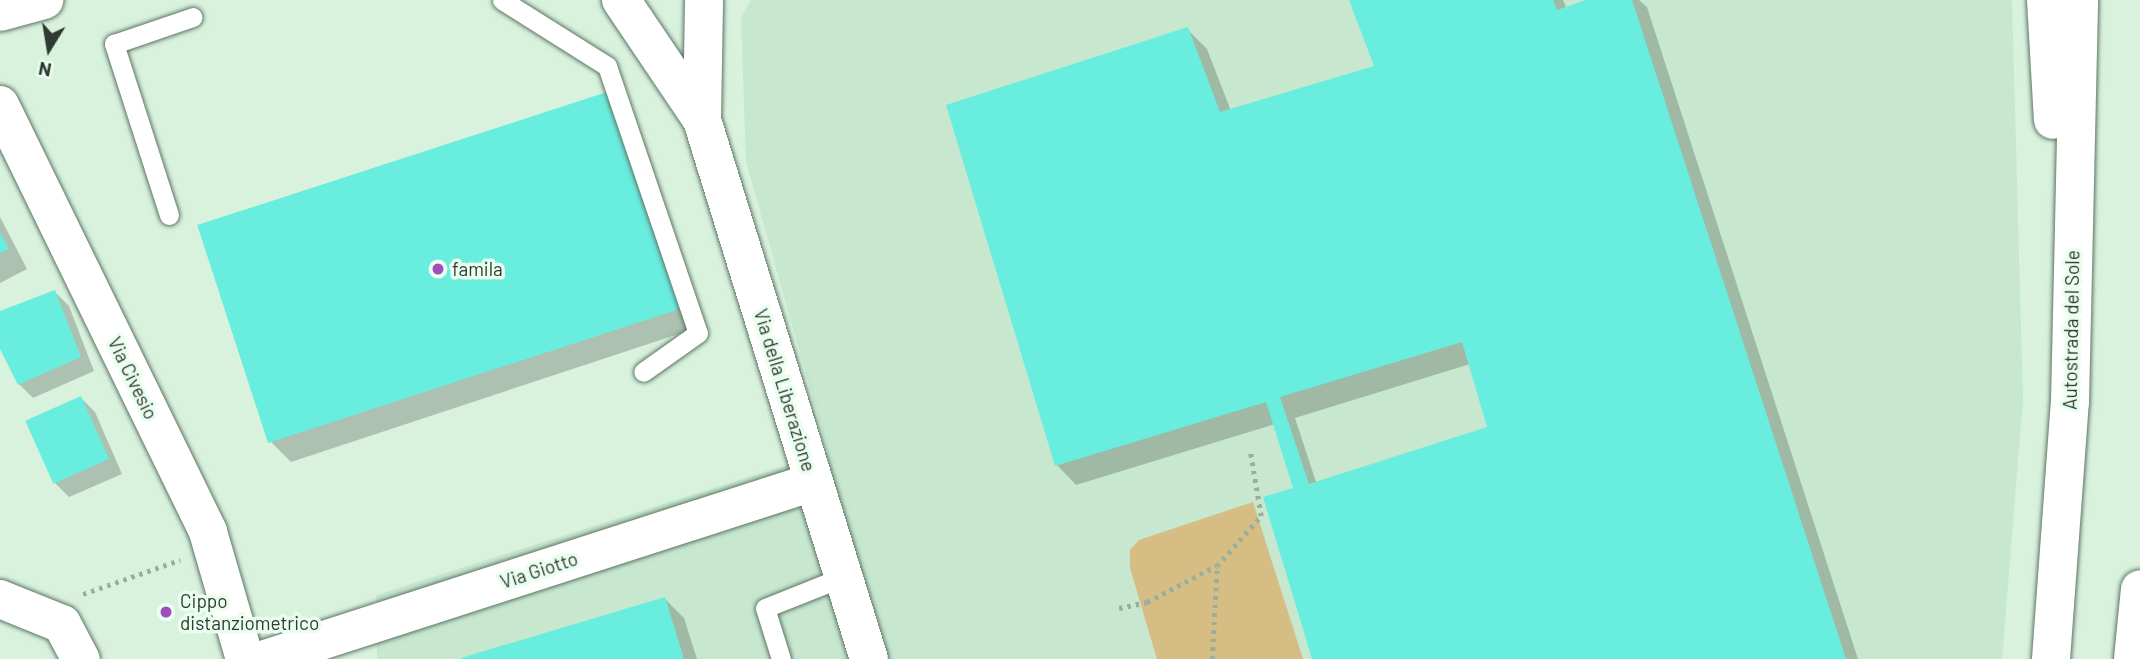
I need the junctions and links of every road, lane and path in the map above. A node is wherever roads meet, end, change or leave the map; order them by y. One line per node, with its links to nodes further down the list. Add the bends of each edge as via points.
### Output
1 (44, 0): 7 (main road)
2 (502, 0): 12 (lane, via 607,66 698,333)
3 (621, 0): 10 (main road, Via della Liberazione)
4 (704, 0): 10 (main road, Via della Liberazione)
5 (2046, 0): 13 (main road)
6 (2079, 0): 13 (main road, Autostrada del Sole)
7 (0, 12)
8 (193, 17): 11 (lane, via 114,44)
9 (0, 105): 16 (main road, Via Civesio)
10 (702, 120): 15 (main road, Via della Liberazione)
11 (169, 215)
12 (643, 372)
13 (2070, 402): 28 (main road, Autostrada del Sole)
14 (1250, 451): 17 (path, via 1261,516)
15 (813, 482): 18 (main road, Via della Liberazione); 24 (main road, Via Giotto)
16 (213, 548): 20 (path); 23 (main road, Via Civesio)
17 (1217, 566): 21 (path, via 1147,602); 27 (path)
18 (843, 577): 25 (lane, via 765,608); 26 (main road, Via della Liberazione)
19 (2140, 589): 29 (main road)
20 (16, 605): 22 (main road, via 62,624)
21 (1119, 608)
22 (81, 659)
23 (245, 659)
24 (265, 659)
25 (782, 659)
26 (869, 659)
27 (1212, 659)
28 (2051, 659)
29 (2133, 659)

